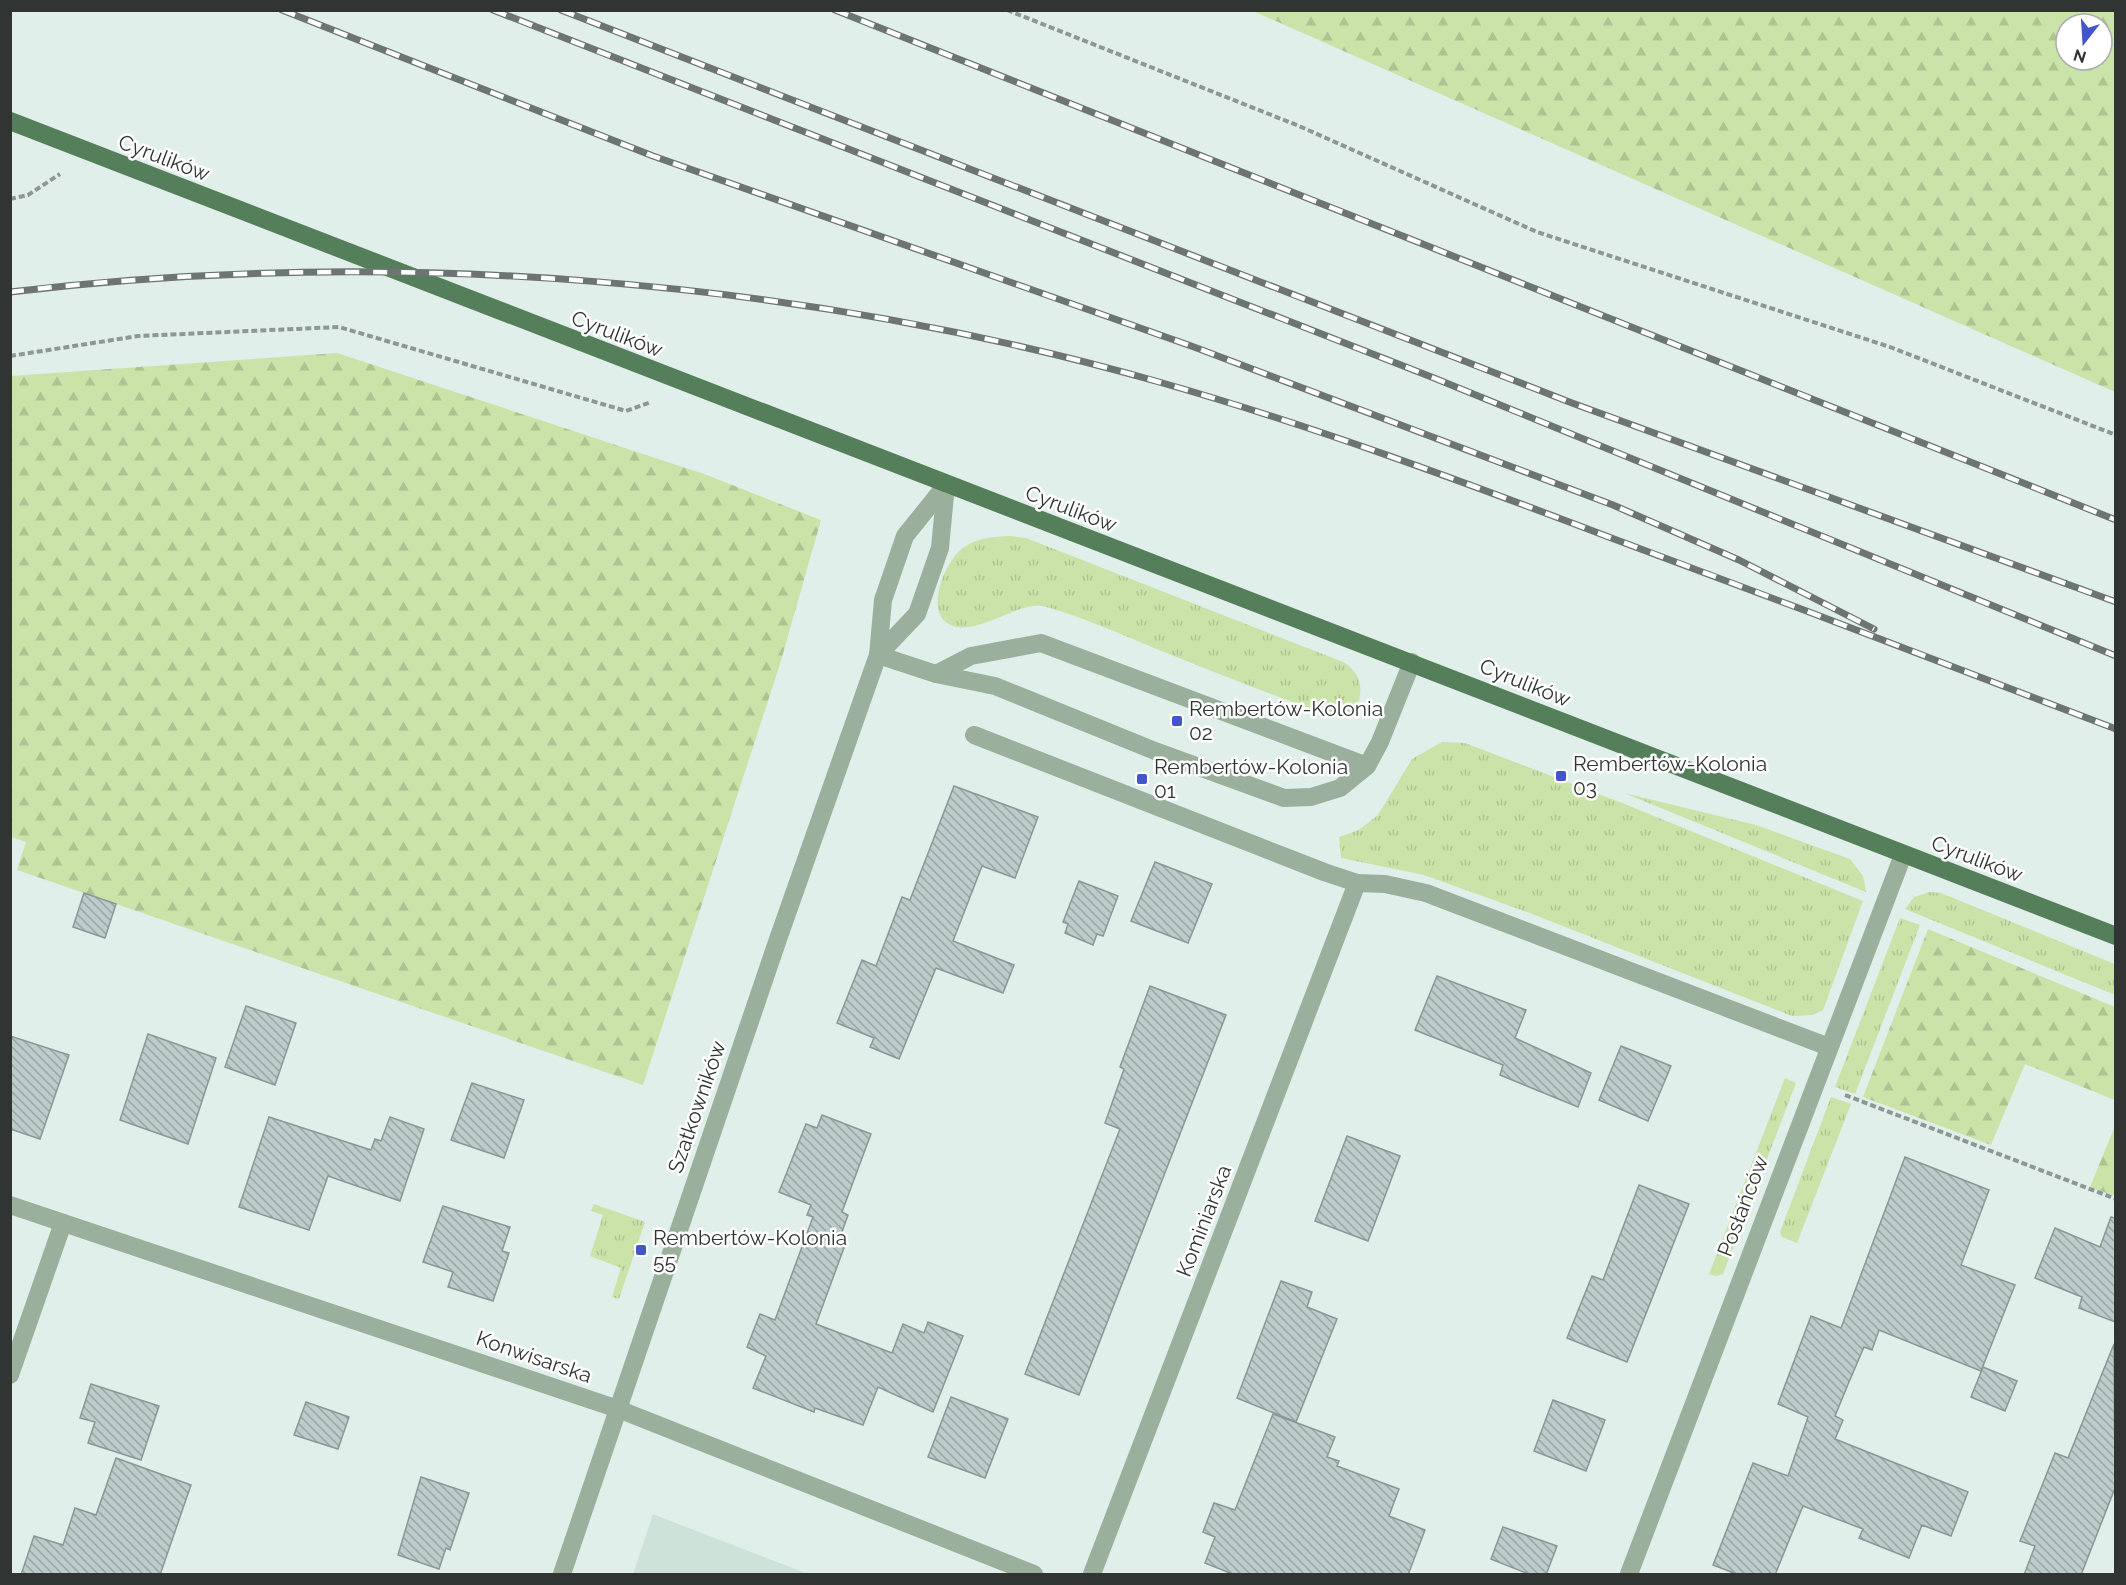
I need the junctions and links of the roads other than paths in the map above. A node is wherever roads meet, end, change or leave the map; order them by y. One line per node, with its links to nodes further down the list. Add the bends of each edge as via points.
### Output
1 (10, 122): 2 (main road, Cyrulików)
2 (946, 485): 3 (street, Szatkowników, via 905,536 883,600); 3 (street, Szatkowników, via 940,548 917,614); 4 (main road, Cyrulików)
3 (878, 655): 5 (street); 15 (street, Szatkowników)
4 (1412, 662): 7 (street); 8 (main road, Cyrulików)
5 (936, 674): 7 (street, via 970,656 1041,643); 7 (street, via 995,686 1274,796 1311,797 1340,788)
6 (974, 735): 9 (street)
7 (1367, 766)
8 (1903, 855): 10 (main road, Cyrulików); 11 (street, Posłańców)
9 (1357, 883): 11 (street, via 1385,884 1426,893); 18 (street, Kominiarska)
10 (2115, 936)
11 (1829, 1047): 19 (street, Posłańców)
12 (10, 1205): 13 (street, Konwisarska)
13 (63, 1223): 14 (street); 15 (street, Konwisarska)
14 (10, 1375)
15 (618, 1409): 16 (street, Szatkowników); 17 (street, Konwisarska)
16 (562, 1575)
17 (1034, 1575)
18 (1092, 1575)
19 (1629, 1575)

